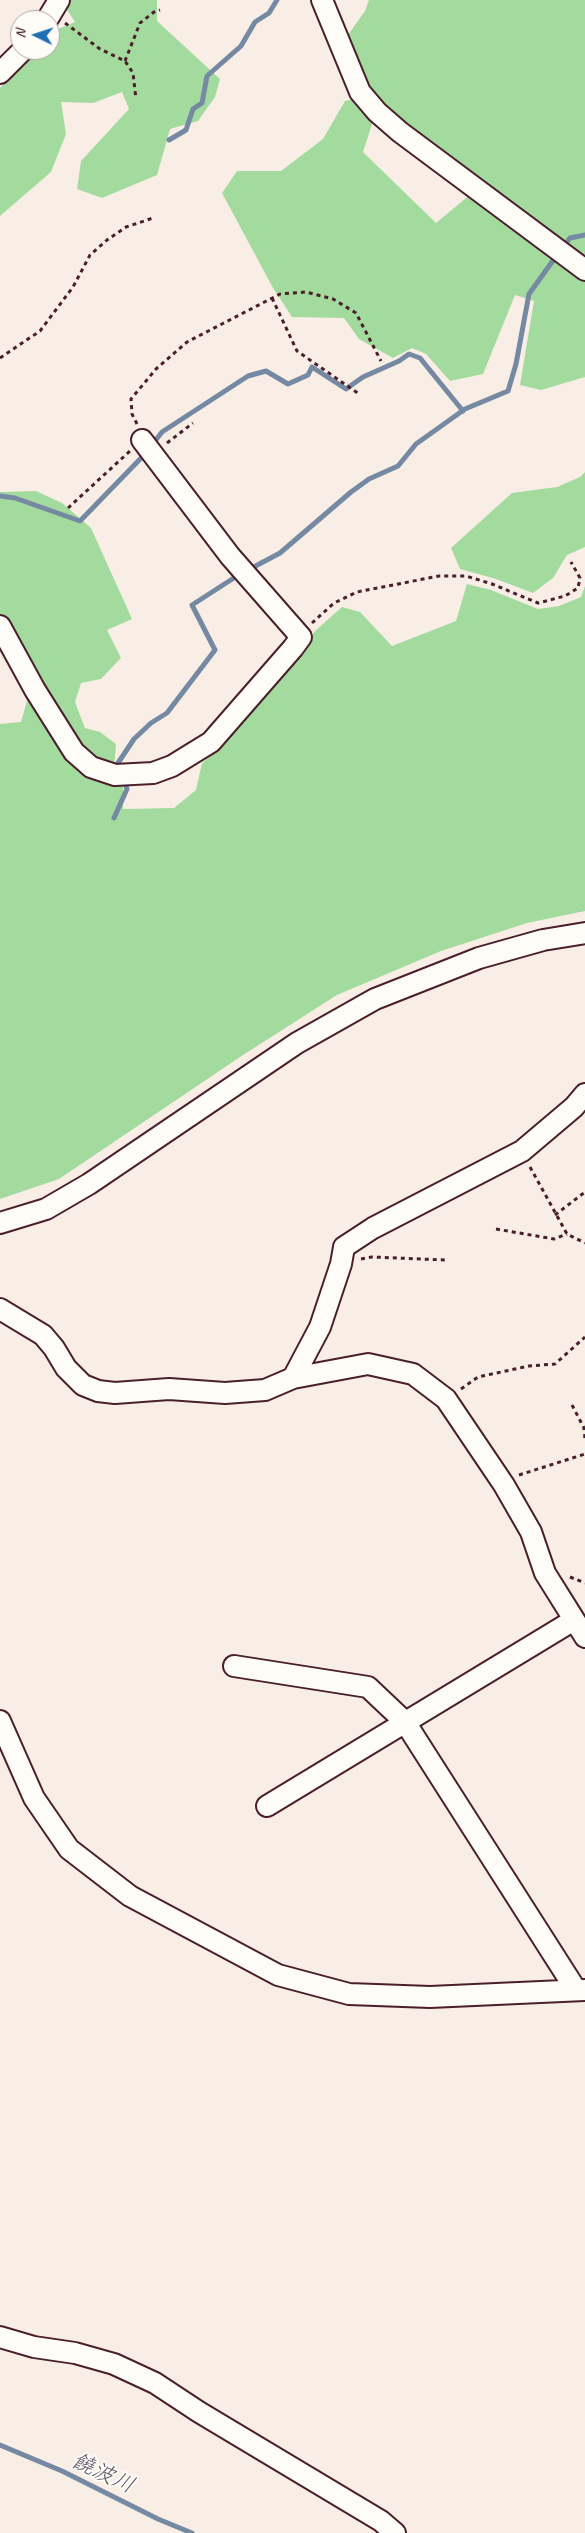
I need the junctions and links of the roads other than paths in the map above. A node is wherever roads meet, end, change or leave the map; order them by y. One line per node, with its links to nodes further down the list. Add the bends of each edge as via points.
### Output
1 (322, 0): 4 (street, via 360,92 377,112)
2 (13, 60): 3 (street)
3 (0, 73)
4 (577, 264)
5 (147, 447): 6 (street, via 236,563 301,637 211,742 172,766 140,774 115,775 92,768 74,752)
6 (0, 626)
7 (585, 933): 9 (street, via 543,940 479,958 375,999 297,1043 89,1184 46,1209)
8 (585, 1094): 11 (street, via 522,1151 373,1228 344,1247 320,1327)
9 (0, 1223)
10 (0, 1309): 11 (street, via 43,1335 66,1368 83,1385 98,1391 169,1389 225,1393 265,1390)
11 (293, 1378): 12 (street, via 368,1364 413,1374 446,1399 532,1532 545,1573)
12 (574, 1620): 13 (street); 16 (street)
13 (585, 1637)
14 (234, 1666): 16 (street, via 368,1687)
15 (0, 1721): 18 (street, via 34,1798 69,1849 130,1896 278,1975 349,1994 430,1997)
16 (405, 1722): 17 (street); 18 (street)
17 (267, 1806)
18 (580, 1990)
19 (0, 2337): 20 (street, via 114,2364 155,2382 381,2521)
20 (395, 2533)

